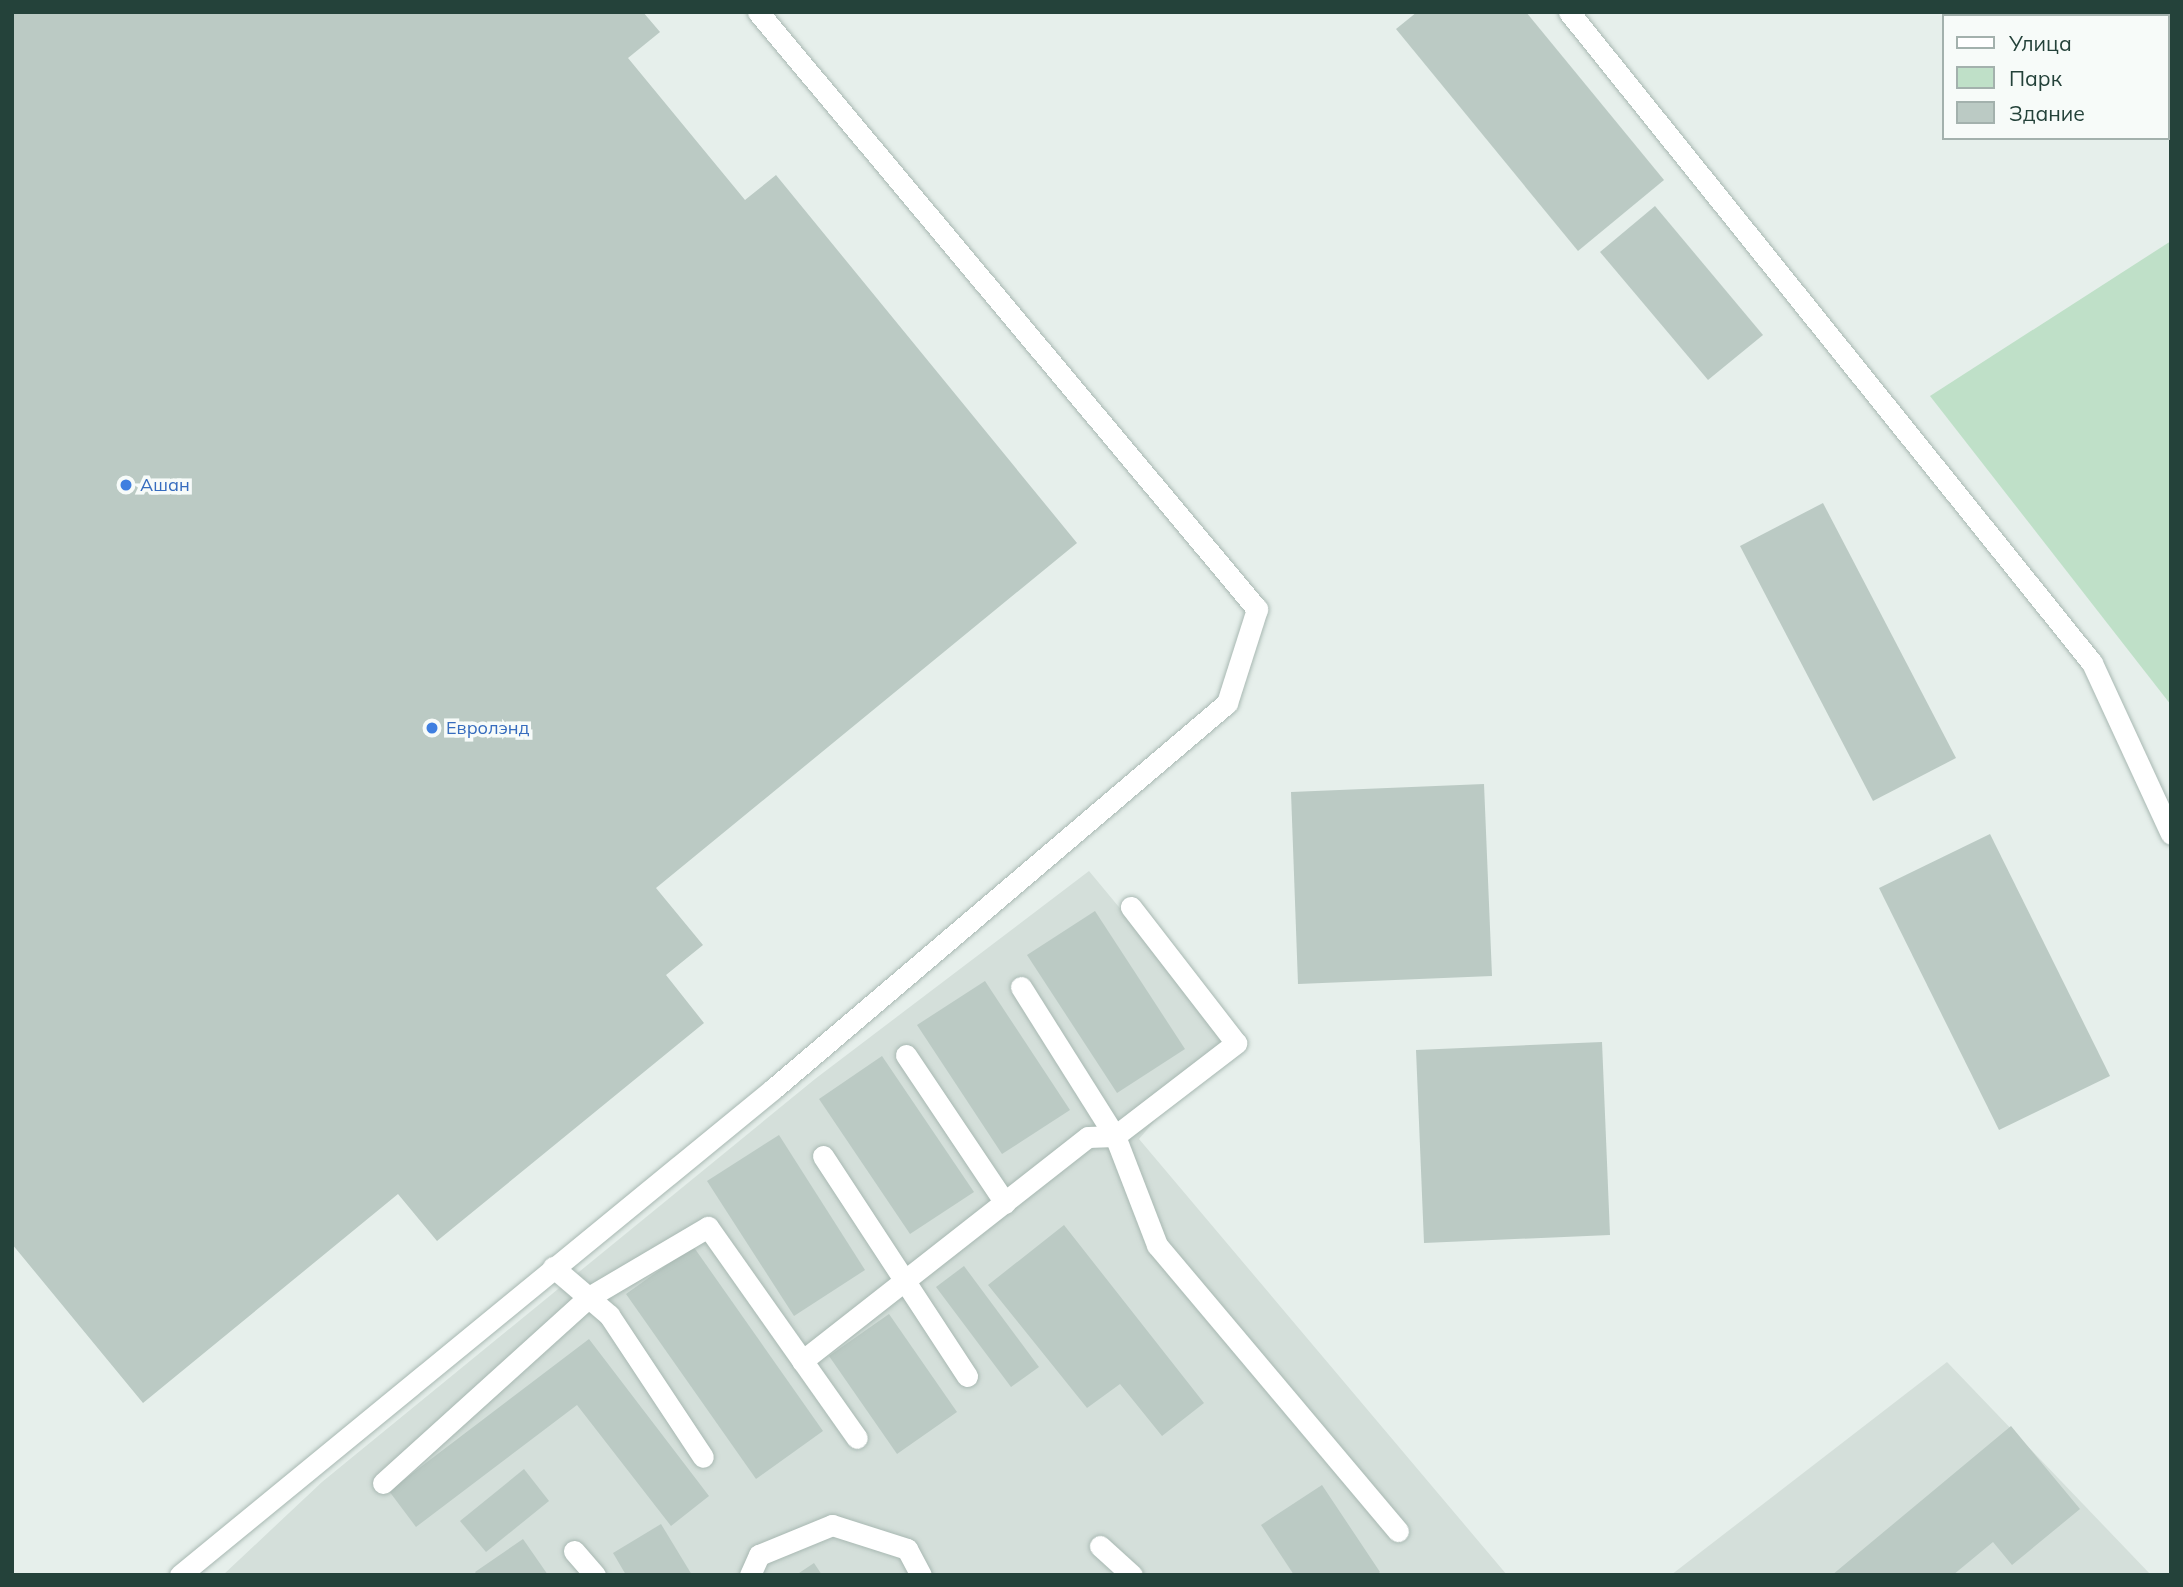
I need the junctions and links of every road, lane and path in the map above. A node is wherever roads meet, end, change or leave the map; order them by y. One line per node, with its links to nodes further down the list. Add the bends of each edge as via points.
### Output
1 (758, 12): 10 (lane, via 1257,609 1227,703 773,1089)
2 (1569, 12): 3 (lane, via 2092,663)
3 (2171, 834)
4 (1131, 907): 7 (lane, via 1236,1043)
5 (1021, 987): 7 (lane)
6 (906, 1055): 9 (lane)
7 (1115, 1136): 9 (lane, via 1088,1137); 18 (lane, via 1157,1245)
8 (823, 1156): 11 (lane)
9 (1005, 1203): 11 (lane)
10 (553, 1268): 12 (lane); 21 (lane)
11 (904, 1283): 13 (lane); 14 (lane)
12 (589, 1297): 13 (lane, via 708,1227); 16 (lane, via 609,1315); 17 (lane)
13 (802, 1361): 15 (lane)
14 (967, 1376)
15 (857, 1438)
16 (703, 1457)
17 (383, 1483)
18 (1398, 1531)
19 (1100, 1546): 25 (lane)
20 (574, 1551): 22 (lane)
21 (180, 1575)
22 (595, 1575)
23 (750, 1575): 24 (lane, via 760,1555 832,1525 907,1549)
24 (921, 1575)
25 (1132, 1575)

